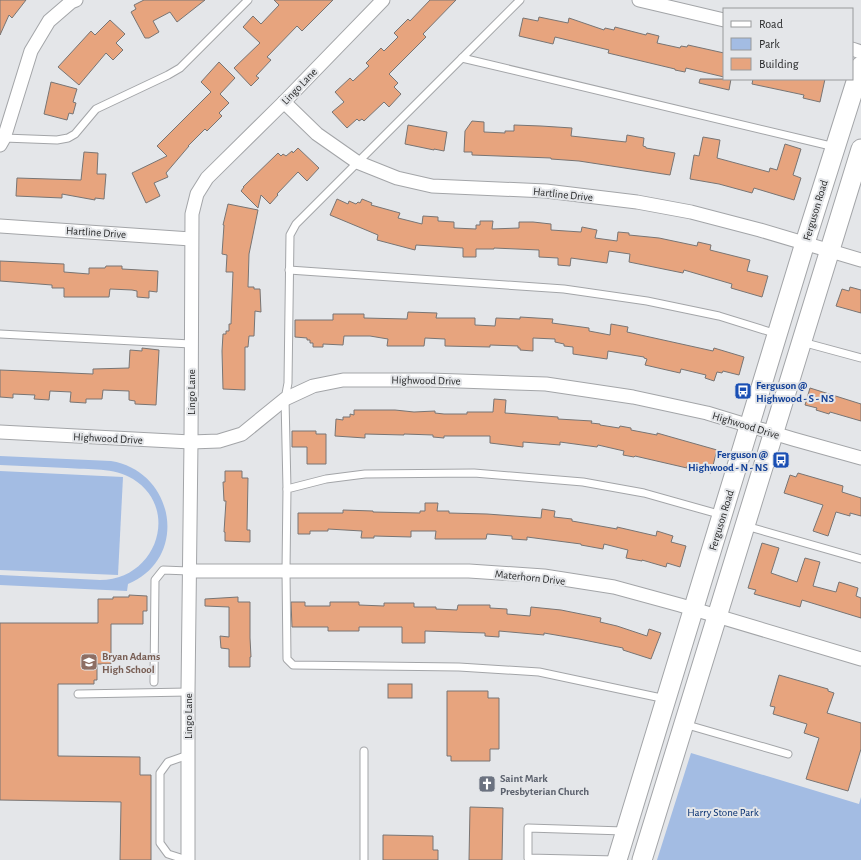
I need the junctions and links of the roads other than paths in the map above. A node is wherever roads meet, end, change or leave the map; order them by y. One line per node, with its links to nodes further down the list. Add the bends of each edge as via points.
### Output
1 (76, 0): 10 (street, via 50,21 31,51)
2 (248, 0): 10 (lane, via 180,68 96,109 75,134 57,140)
3 (383, 0): 9 (street, Lingo Lane)
4 (520, 0): 7 (lane)
5 (639, 0): 6 (street)
6 (723, 20)
7 (462, 58): 11 (lane); 13 (lane)
8 (861, 66): 11 (main road, Ferguson Road)
9 (284, 102): 13 (street, Hartline Drive, via 317,134); 15 (street, Lingo Lane, via 207,178 197,194 192,214)
10 (2, 142)
11 (835, 147): 16 (main road, Ferguson Road)
12 (860, 154): 17 (main road)
13 (357, 162): 16 (street, Hartline Drive, via 397,178 432,186 546,191 637,202 691,212); 19 (lane, via 296,224 290,235)
14 (0, 226): 15 (street, Hartline Drive)
15 (191, 239): 23 (street, Lingo Lane)
16 (805, 243): 17 (street, Hartline Drive); 21 (main road, Ferguson Road)
17 (829, 250): 18 (street, Hartline Drive); 22 (main road)
18 (861, 260)
19 (290, 270): 21 (lane, via 564,289 654,302 719,316); 25 (lane, via 288,383)
20 (0, 334): 23 (lane)
21 (777, 334): 26 (main road, Ferguson Road)
22 (802, 342): 24 (lane); 28 (main road)
23 (191, 344): 29 (street, Lingo Lane)
24 (861, 358)
25 (285, 399): 26 (street, Highwood Drive, via 313,386 343,380 546,384 633,397 707,413); 29 (street, Highwood Drive, via 242,434 219,441); 31 (lane)
26 (749, 426): 28 (street, Highwood Drive); 32 (main road, Ferguson Road)
27 (0, 432): 29 (street, Highwood Drive)
28 (774, 434): 30 (street, Highwood Drive); 33 (main road)
29 (191, 442): 35 (street, Lingo Lane)
30 (861, 458)
31 (287, 489): 32 (lane, via 326,479 365,474 474,472 583,482 644,493); 36 (lane)
32 (722, 515): 37 (main road, Ferguson Road)
33 (746, 526): 34 (lane); 38 (main road)
34 (861, 559)
35 (189, 571): 36 (street, Materhorn Drive); 40 (lane, via 163,570 155,580); 41 (street, Lingo Lane)
36 (286, 571): 37 (street, Materhorn Drive, via 469,571 544,576 614,587); 43 (lane, via 287,659 293,665 459,667 539,672)
37 (694, 609): 38 (street, Materhorn Drive); 43 (main road, Ferguson Road)
38 (716, 616): 39 (street, Materhorn Drive); 44 (main road)
39 (861, 658)
40 (154, 682)
41 (188, 692): 42 (lane); 47 (street, Lingo Lane)
42 (78, 694)
43 (666, 699): 48 (main road, Ferguson Road)
44 (684, 724): 46 (lane); 52 (main road)
45 (364, 750): 50 (lane)
46 (788, 754)
47 (188, 755): 49 (street, Lingo Lane); 49 (lane, via 168,762 160,773 160,843 168,854)
48 (626, 831): 51 (main road, Ferguson Road); 51 (lane, via 528,828 528,858)
49 (187, 860)
50 (364, 860)
51 (617, 860)
52 (642, 860)

